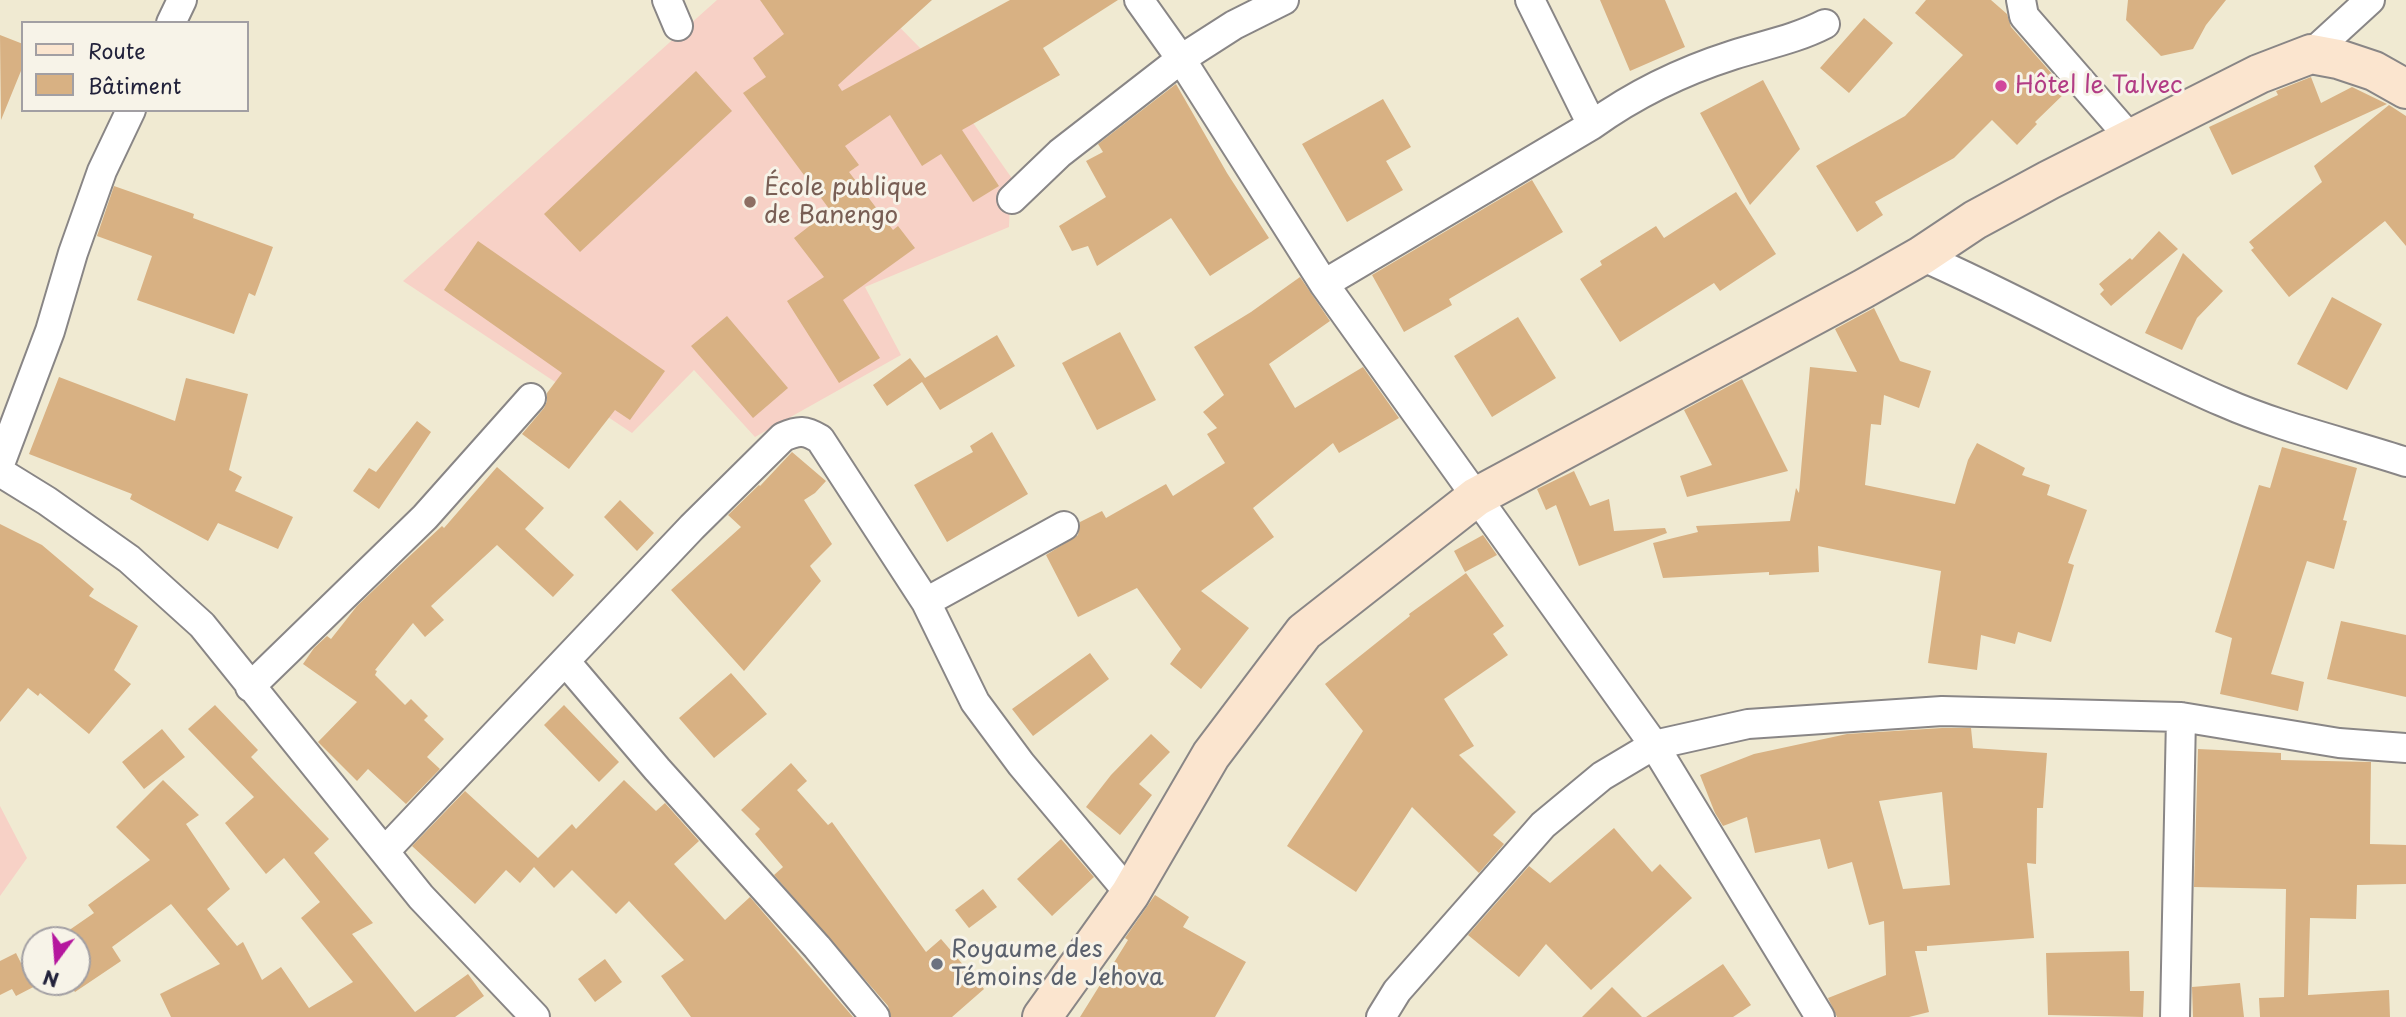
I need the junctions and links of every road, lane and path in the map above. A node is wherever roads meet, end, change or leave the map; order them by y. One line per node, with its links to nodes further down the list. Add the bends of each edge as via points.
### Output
1 (181, 0): 8 (street)
2 (667, 0): 10 (street)
3 (1139, 0): 12 (street)
4 (1284, 0): 12 (street)
5 (1530, 0): 15 (street)
6 (2021, 0): 16 (street, via 2024,16)
7 (2370, 0): 11 (street)
8 (172, 21)
9 (1825, 23): 15 (street, via 1656,86)
10 (678, 26)
11 (2311, 54): 13 (street, via 2374,71); 16 (street, via 2259,74)
12 (1181, 59): 17 (street, via 1060,153); 19 (street)
13 (2406, 89)
14 (130, 112): 22 (street, via 98,183)
15 (1592, 125): 19 (street)
16 (2132, 140): 18 (street, via 1975,220)
17 (1012, 199)
18 (1921, 256): 21 (street, via 2224,403); 24 (street)
19 (1324, 284): 24 (street)
20 (531, 398): 28 (street, via 425,517)
21 (2406, 462)
22 (0, 464)
23 (0, 472): 28 (street, via 129,559 202,625)
24 (1476, 497): 30 (street); 33 (street, via 1304,632 1211,755)
25 (1064, 526): 26 (street)
26 (926, 602): 27 (street, via 820,439 797,430 783,437 701,518); 33 (street, via 975,702)
27 (565, 661): 32 (street); 35 (street)
28 (250, 687): 32 (street)
29 (2182, 716): 30 (street, via 1942,710 1748,724); 31 (street, via 2339,743); 39 (street)
30 (1654, 745): 37 (street, via 1602,776 1543,825 1397,991); 38 (street)
31 (2406, 748)
32 (385, 851): 34 (street, via 421,897)
33 (1130, 894): 36 (street)
34 (535, 1017)
35 (875, 1017)
36 (1042, 1017)
37 (1381, 1017)
38 (1820, 1017)
39 (2175, 1017)

